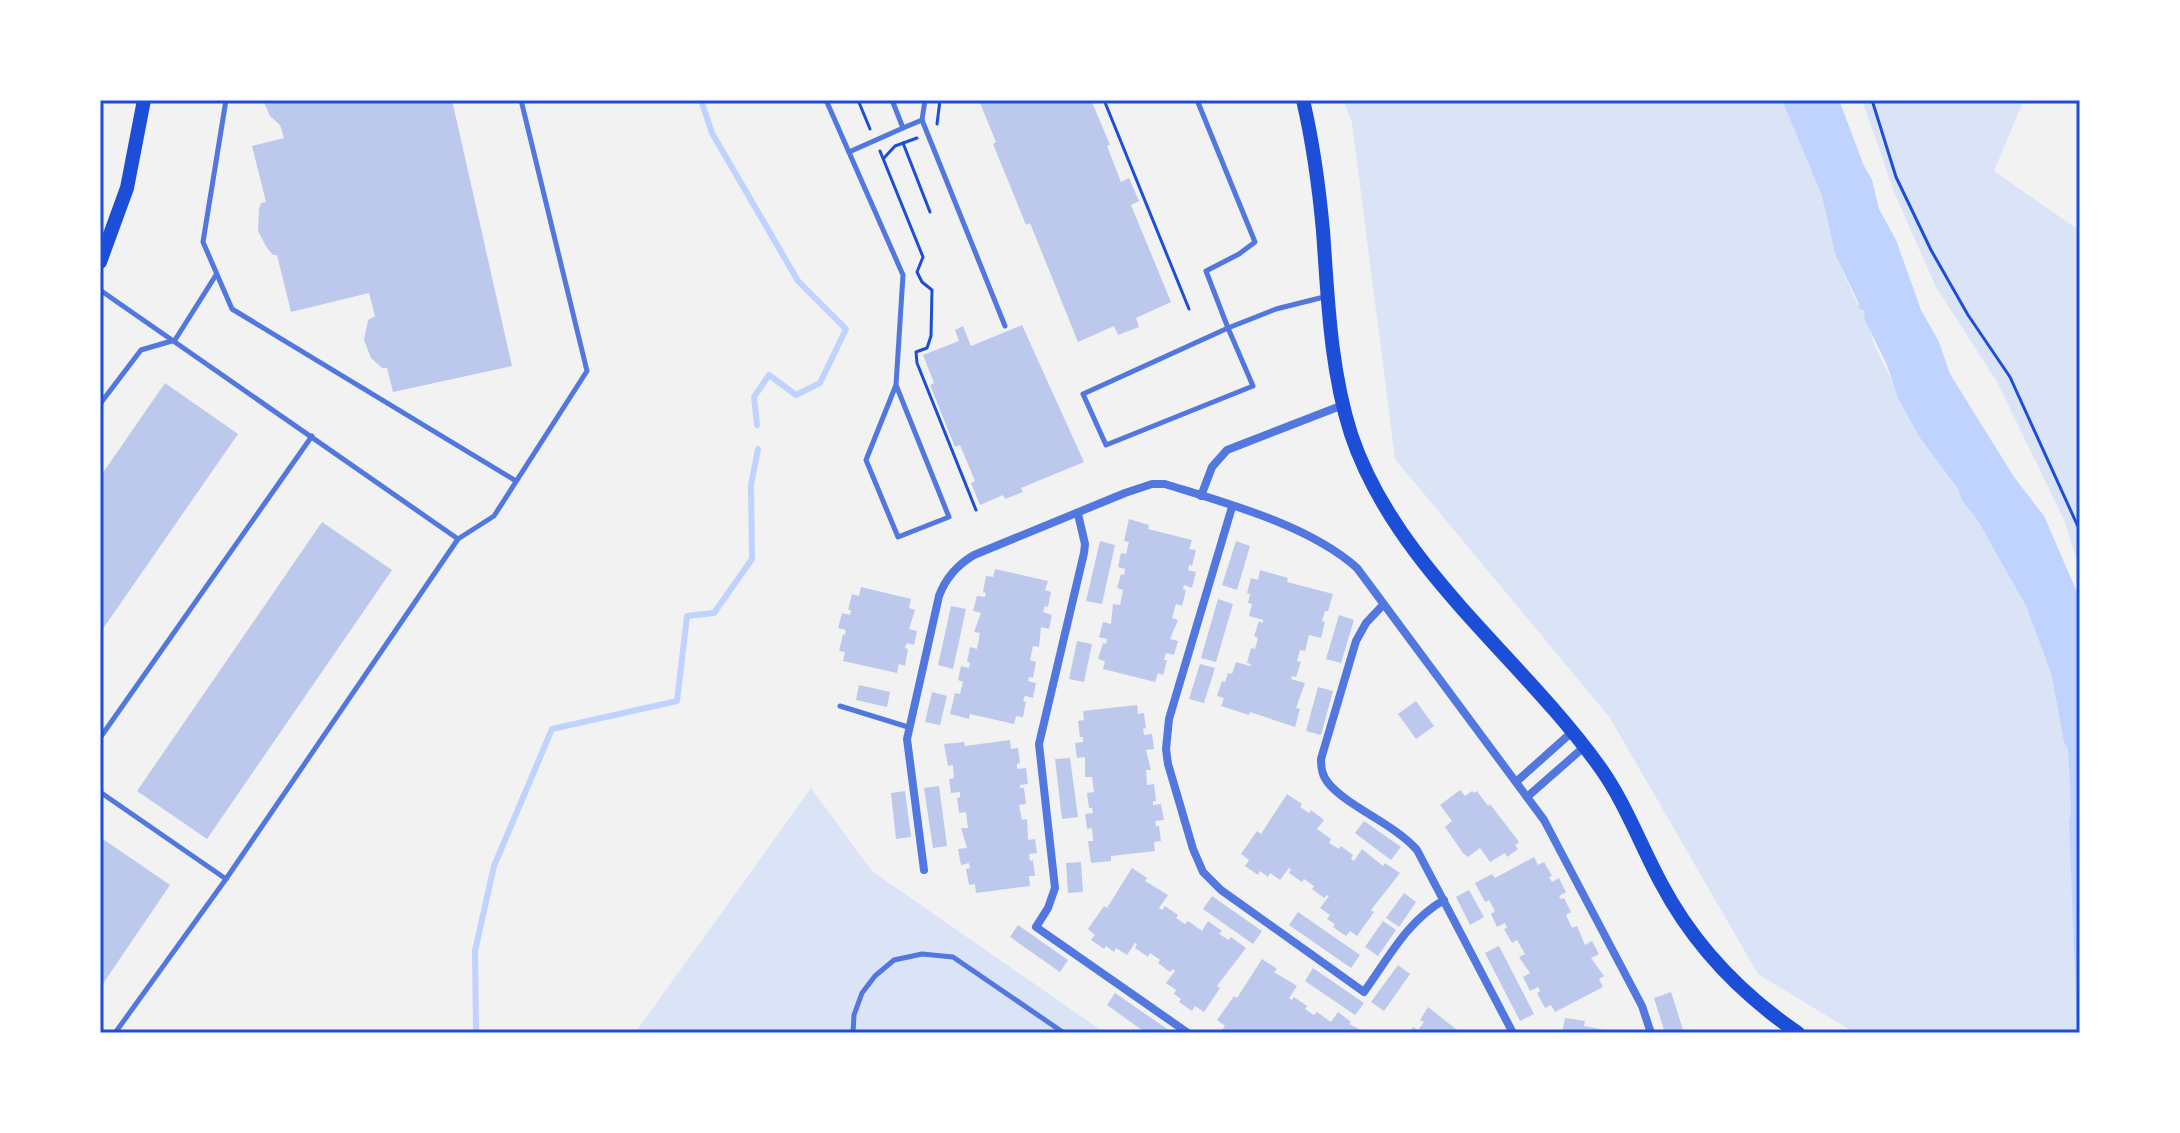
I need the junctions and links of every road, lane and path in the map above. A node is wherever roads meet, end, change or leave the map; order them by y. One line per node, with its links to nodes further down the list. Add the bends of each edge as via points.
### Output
1 (144, 100): 23 (main road, via 127,188)
2 (226, 100): 24 (lane, via 203,242)
3 (521, 100): 35 (lane, via 587,371)
4 (826, 100): 20 (lane)
5 (858, 100): 16 (path)
6 (892, 100): 15 (lane)
7 (925, 100): 13 (lane)
8 (940, 100): 14 (path)
9 (1104, 100): 27 (path)
10 (1197, 100): 29 (lane, via 1255,242 1206,271)
11 (1303, 100): 26 (main road)
12 (1872, 100): 40 (path, via 1896,177 1931,250 2010,377)
13 (922, 120): 15 (lane); 28 (lane)
14 (937, 124)
15 (903, 128): 20 (lane)
16 (870, 129)
17 (917, 138): 18 (path)
18 (903, 143): 21 (path); 22 (path)
19 (880, 151): 21 (path)
20 (849, 152): 31 (lane, via 903,275)
21 (883, 159): 38 (path, via 923,257 917,272 932,290 931,336 927,348 916,352 917,363)
22 (930, 212)
23 (100, 262)
24 (217, 275): 30 (lane); 35 (lane, via 232,309)
25 (100, 290): 30 (lane)
26 (1328, 296): 29 (lane); 33 (main road)
27 (1189, 309)
28 (1005, 326)
29 (1228, 328): 29 (lane, via 1083,394 1106,445 1253,386)
30 (175, 340): 32 (lane, via 141,350); 34 (lane)
31 (896, 385): 31 (lane, via 949,517 898,537 866,460)
32 (100, 404)
33 (1343, 405): 36 (street, via 1227,450 1212,467); 45 (main road, via 1362,463 1405,537)
34 (312, 436): 41 (lane); 46 (lane)
35 (516, 481): 41 (lane, via 494,516)
36 (1201, 496): 37 (street); 39 (street, via 1152,484)
37 (1232, 507): 42 (street, via 1333,548 1357,568); 53 (street, via 1166,734 1168,764 1197,861 1221,890 1364,992 1414,922)
38 (976, 510)
39 (1078, 514): 44 (street, via 974,555 955,568 939,596); 57 (street, via 1084,553 1039,744 1055,878 1052,899 1036,927)
40 (2080, 531)
41 (458, 539): 52 (lane)
42 (1383, 605): 48 (street); 53 (street, via 1366,623 1353,650 1321,759 1322,772 1333,787 1411,844)
43 (840, 706): 44 (lane)
44 (908, 727): 51 (street)
45 (1572, 732): 47 (main road); 48 (street)
46 (100, 738)
47 (1584, 747): 50 (street); 60 (main road, via 1619,797 1661,883 1700,943 1746,993)
48 (1516, 782): 50 (street)
49 (100, 792): 52 (lane)
50 (1527, 797): 59 (street, via 1614,950)
51 (924, 870)
52 (226, 879): 54 (lane)
53 (1444, 900): 58 (street)
54 (115, 1033)
55 (853, 1033): 56 (lane, via 862,993 875,976 894,960 922,954 953,957)
56 (1064, 1033)
57 (1188, 1033)
58 (1513, 1033)
59 (1651, 1033)
60 (1798, 1033)

